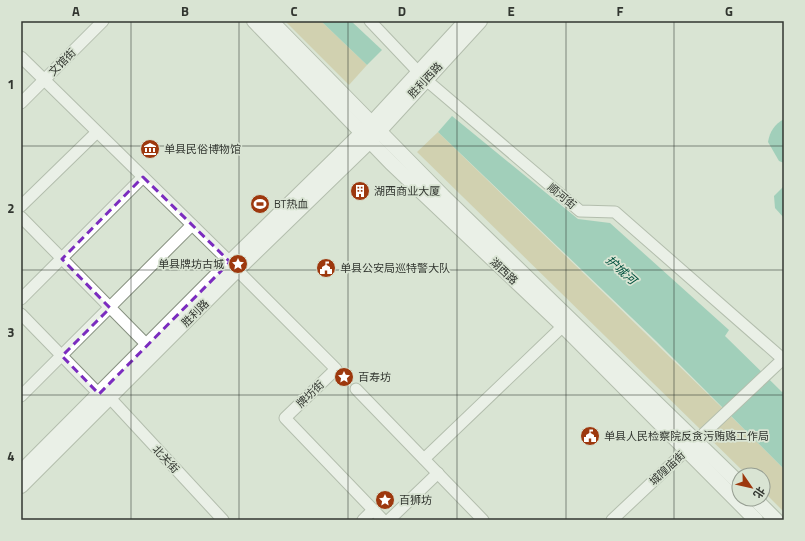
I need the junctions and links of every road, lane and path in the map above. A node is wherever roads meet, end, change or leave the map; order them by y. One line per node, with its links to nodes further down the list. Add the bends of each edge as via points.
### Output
1 (103, 21): 9 (street, 文馆街)
2 (254, 21): 12 (main road, 湖西路)
3 (271, 21): 12 (main road, 湖西路)
4 (370, 21): 8 (street, 顺河街)
5 (466, 21): 8 (main road, 胜利西路)
6 (480, 21): 8 (main road, 胜利西路)
7 (21, 57): 9 (street)
8 (422, 75): 12 (main road, 胜利西路); 25 (street, 顺河街, via 580,211 615,212)
9 (44, 80): 10 (street, 文馆街); 11 (street)
10 (21, 103)
11 (97, 132): 13 (street); 14 (street)
12 (371, 132): 18 (main road, 胜利路); 22 (main road, 湖西路, via 450,219); 29 (main road, 湖西路, via 443,196)
13 (143, 177): 16 (street); 17 (street)
14 (21, 206)
15 (21, 217): 17 (street)
16 (192, 225): 18 (street); 20 (street)
17 (62, 259): 19 (street); 20 (street)
18 (234, 266): 23 (main road, 胜利路); 28 (main road, 胜利路); 36 (street, 牌坊街, via 336,369 285,418)
19 (21, 299)
20 (110, 308): 23 (street); 24 (street)
21 (21, 314): 24 (street, 北关街)
22 (563, 326): 29 (main road, 湖西路); 30 (street)
23 (147, 346): 28 (main road, 胜利路)
24 (62, 356): 27 (street); 28 (street, 北关街)
25 (783, 359): 29 (street, 城隍庙街)
26 (356, 389): 30 (street)
27 (21, 396)
28 (104, 396): 31 (main road, 胜利路); 34 (main road, 胜利路); 37 (street, 北关街)
29 (691, 446): 33 (main road, 湖西路); 42 (street, 城隍庙街); 43 (main road, 湖西路)
30 (424, 459): 32 (street)
31 (21, 472)
32 (438, 473): 40 (street); 41 (street)
33 (731, 477)
34 (21, 486)
35 (763, 507): 44 (main road)
36 (373, 510): 38 (street); 39 (street, 牌坊街)
37 (222, 520)
38 (363, 520)
39 (383, 520)
40 (388, 520)
41 (483, 520)
42 (612, 520)
43 (756, 520)
44 (776, 520)

